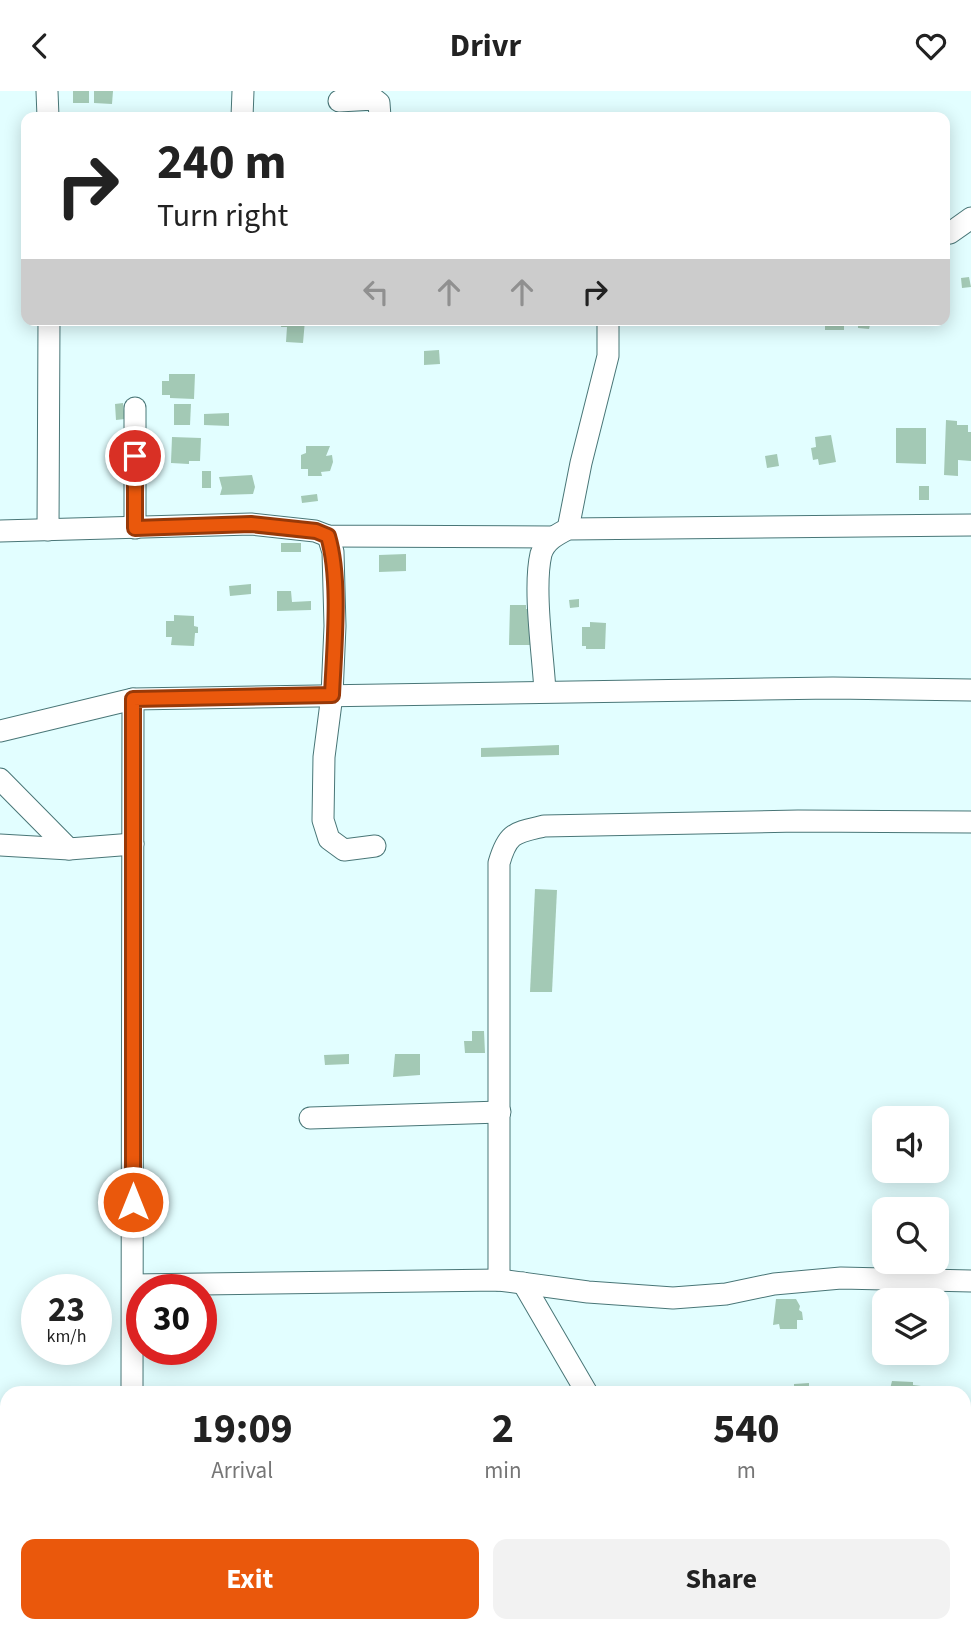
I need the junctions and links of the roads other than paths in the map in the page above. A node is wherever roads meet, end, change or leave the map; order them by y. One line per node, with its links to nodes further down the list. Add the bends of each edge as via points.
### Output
1 (47, 91): 4 (street)
2 (243, 91): 5 (street)
3 (339, 101): 6 (street, via 374,99)
4 (48, 112)
5 (242, 112)
6 (380, 112)
7 (971, 218): 8 (street)
8 (950, 233)
9 (49, 326): 14 (street)
10 (608, 326): 16 (street, via 608,356)
11 (135, 408): 13 (street)
12 (971, 525): 16 (street)
13 (135, 528): 14 (street); 17 (street, via 251,524)
14 (48, 530): 15 (street)
15 (0, 531)
16 (560, 533): 17 (street); 19 (street, via 541,553)
17 (328, 536): 20 (street, via 333,552 335,626)
18 (971, 690): 19 (street)
19 (545, 691): 20 (street)
20 (332, 695): 21 (street); 27 (street, via 324,757 323,820 329,839 344,850)
21 (133, 699): 22 (street); 25 (street)
22 (0, 731)
23 (0, 779): 28 (street)
24 (971, 822): 29 (street, via 544,826 515,833 505,843 499,863)
25 (133, 844): 28 (street); 31 (street)
26 (0, 845): 28 (street)
27 (375, 846)
28 (69, 849)
29 (500, 1112): 30 (street); 32 (street)
30 (310, 1118)
31 (133, 1274)
32 (499, 1280): 34 (street); 35 (street)
33 (971, 1281): 34 (street, via 841,1278 673,1298)
34 (523, 1283): 38 (street)
35 (217, 1284)
36 (132, 1365): 37 (street)
37 (132, 1386)
38 (583, 1386)

